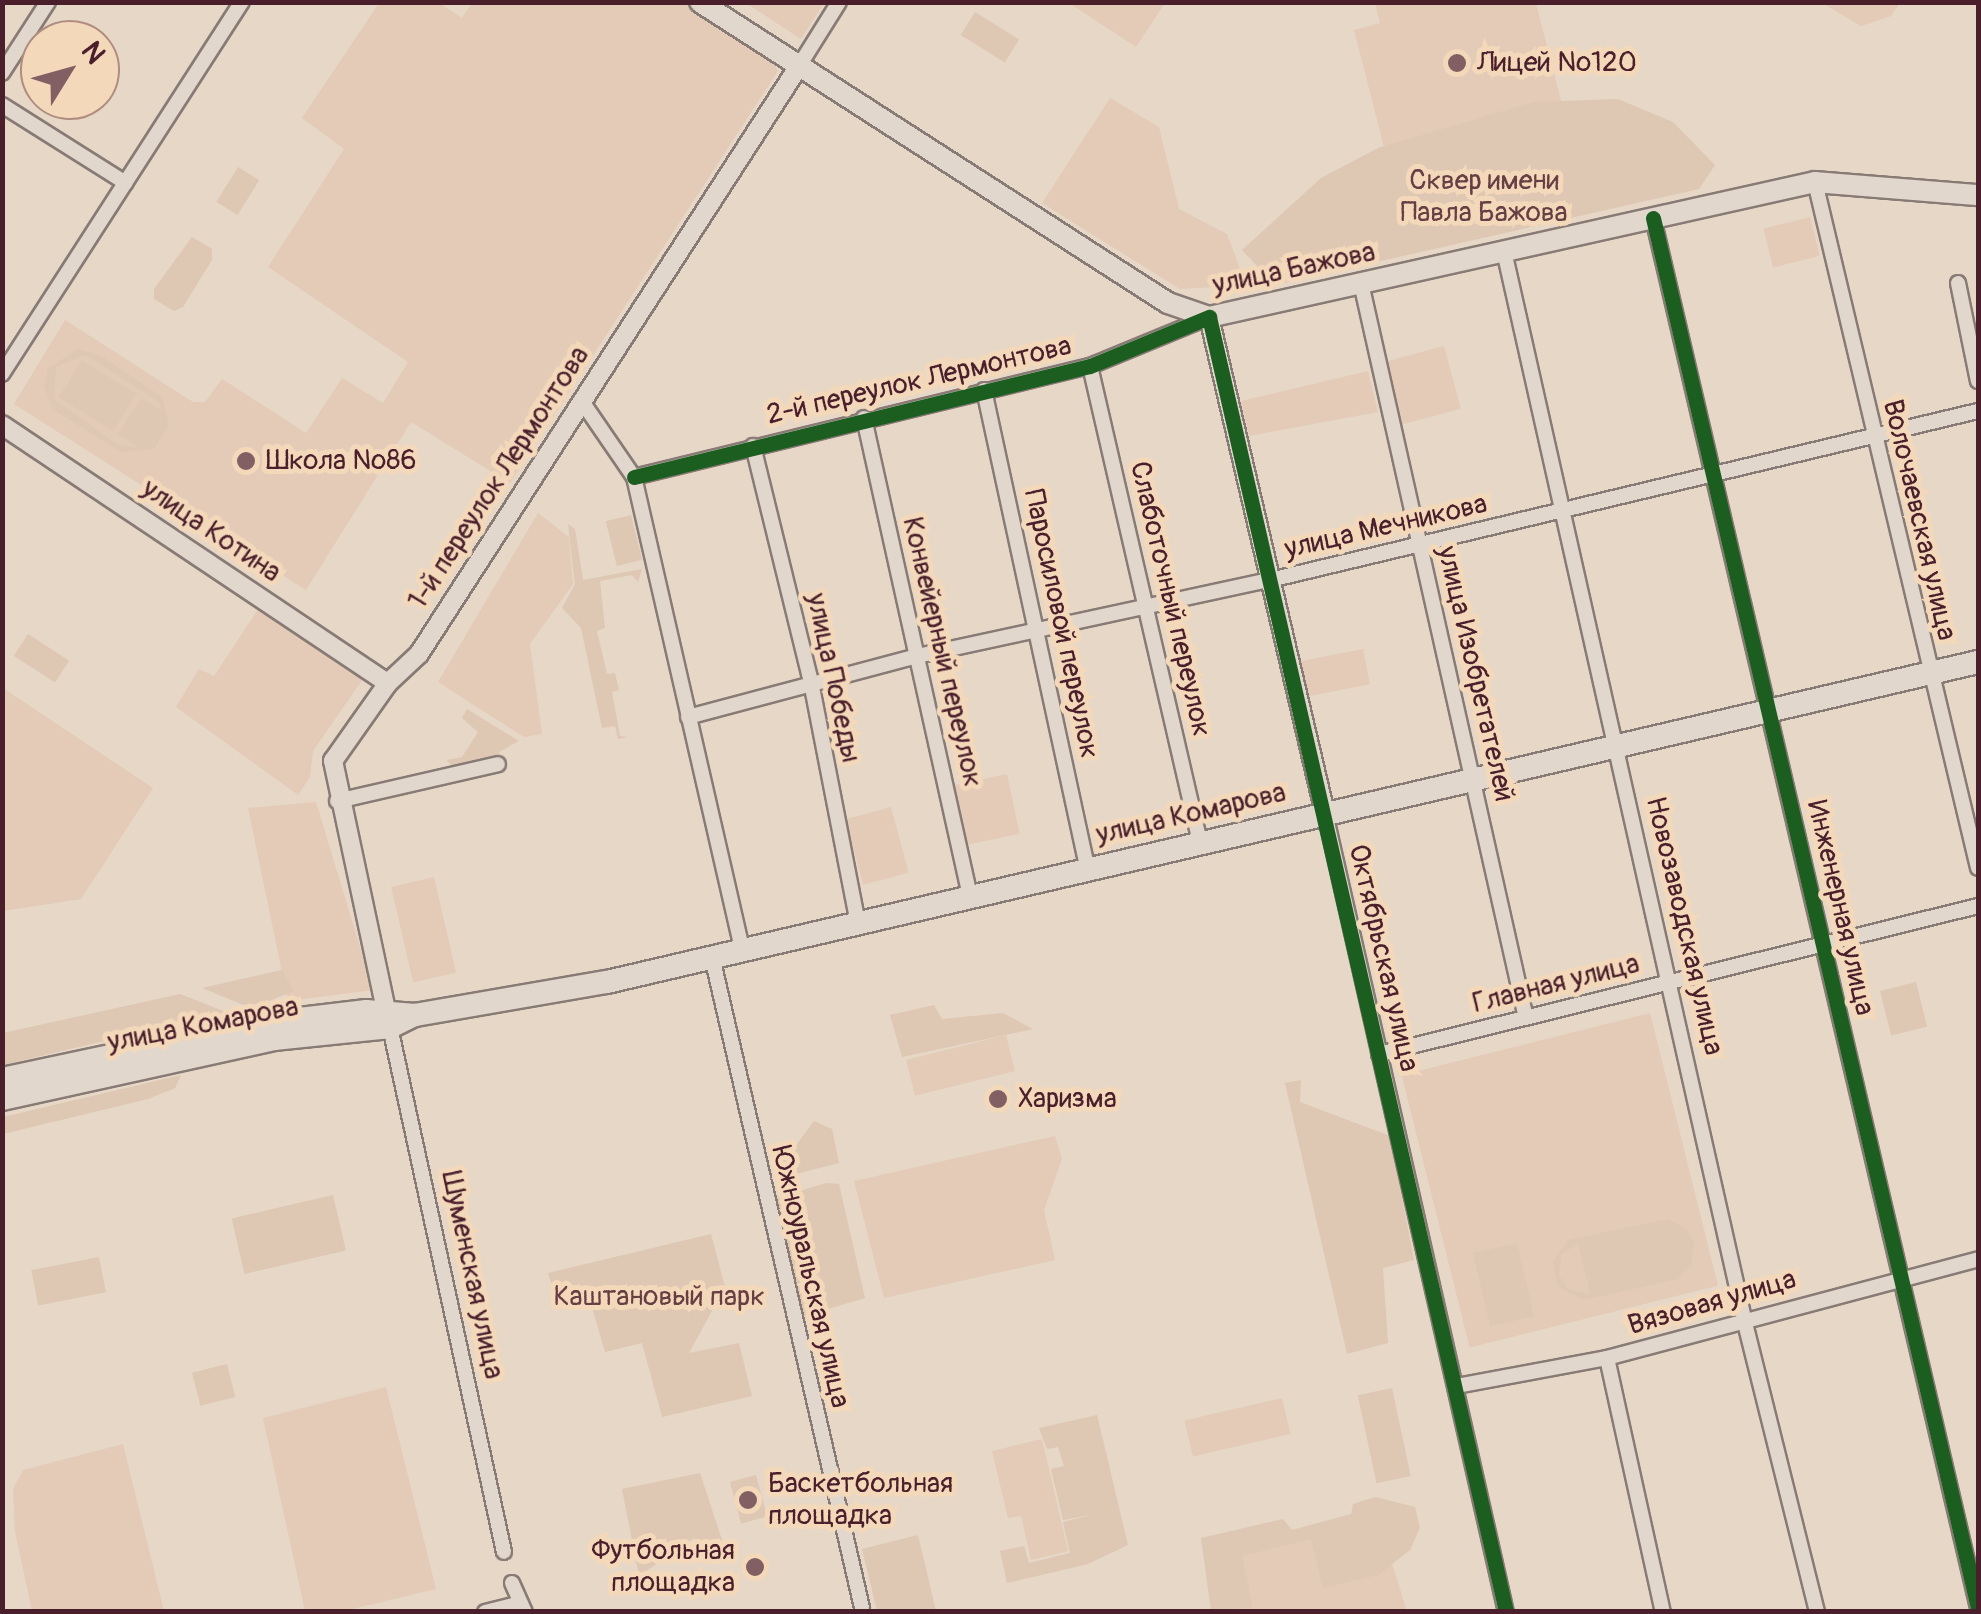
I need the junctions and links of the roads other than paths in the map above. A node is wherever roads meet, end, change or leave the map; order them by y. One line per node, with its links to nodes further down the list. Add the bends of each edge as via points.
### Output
1 (48, 2): 6 (street)
2 (242, 2): 9 (street)
3 (700, 2): 5 (main road, улица Бажова)
4 (840, 2): 5 (street, 1-й переулок Лермонтова)
5 (798, 66): 15 (main road, улица Бажова, via 1168,302); 20 (street, 1-й переулок Лермонтова)
6 (2, 73)
7 (2, 105): 9 (street)
8 (1815, 182): 10 (main road, улица Бажова); 11 (main road, улица Бажова); 24 (street, Волочаевская улица)
9 (126, 183): 17 (street)
10 (1978, 195)
11 (1652, 218): 12 (main road, улица Бажова); 26 (street, Инженерная улица)
12 (1504, 251): 13 (main road, улица Бажова); 28 (street, Новозаводская улица)
13 (1360, 283): 15 (main road, улица Бажова); 29 (street, улица Изобретателей)
14 (1958, 284): 18 (street)
15 (1209, 316): 16 (street, 2-й переулок Лермонтова); 30 (street, Октябрьская улица)
16 (1090, 366): 19 (street, 2-й переулок Лермонтова); 31 (street, Слаботочный переулок)
17 (2, 374)
18 (1978, 382)
19 (984, 390): 22 (street, 2-й переулок Лермонтова); 32 (street, Паросиловой переулок)
20 (581, 400): 27 (street); 37 (street, 1-й переулок Лермонтова, via 419,654)
21 (1978, 411): 24 (street, улица Мечникова)
22 (864, 418): 25 (street, 2-й переулок Лермонтова); 33 (street, Конвейерный переулок)
23 (2, 426): 37 (street, улица Котина)
24 (1874, 438): 26 (street, улица Мечникова); 35 (street, Волочаевская улица)
25 (753, 446): 27 (street, 2-й переулок Лермонтова); 36 (street, улица Победы)
26 (1713, 476): 28 (street, улица Мечникова); 38 (street, Инженерная улица)
27 (634, 477): 39 (street)
28 (1564, 511): 29 (street, улица Мечникова); 40 (street, Новозаводская улица)
29 (1420, 545): 30 (street, улица Мечникова); 42 (street, улица Изобретателей)
30 (1270, 580): 31 (street, улица Мечникова); 44 (street, Октябрьская улица)
31 (1147, 606): 32 (street, улица Мечникова); 45 (street, Слаботочный переулок)
32 (1036, 630): 33 (street, улица Мечникова); 47 (street, Паросиловой переулок)
33 (917, 656): 36 (street, улица Мечникова); 48 (street, Конвейерный переулок)
34 (1978, 662): 35 (main road, улица Комарова)
35 (1928, 674): 38 (main road, улица Комарова); 46 (street, Волочаевская улица)
36 (811, 682): 39 (street, улица Мечникова); 50 (street, улица Победы)
37 (388, 683): 43 (street, 1-й переулок Лермонтова, via 334,761)
38 (1770, 711): 40 (main road, улица Комарова); 51 (street, Инженерная улица)
39 (688, 717): 52 (street)
40 (1619, 747): 42 (main road, улица Комарова); 54 (street, Новозаводская улица)
41 (498, 764): 43 (street)
42 (1474, 780): 44 (main road, улица Комарова); 56 (street, улица Изобретателей)
43 (337, 800): 55 (street, 1-й переулок Лермонтова)
44 (1324, 813): 45 (main road, улица Комарова); 57 (street, Октябрьская улица)
45 (1200, 843): 47 (main road, улица Комарова)
46 (1978, 868)
47 (1088, 869): 48 (main road, улица Комарова)
48 (970, 896): 50 (main road, улица Комарова)
49 (1978, 906): 51 (street, Главная улица)
50 (858, 922): 52 (main road, улица Комарова)
51 (1823, 944): 54 (street, Главная улица); 61 (street, Инженерная улица)
52 (742, 950): 53 (main road, улица Комарова)
53 (712, 957): 55 (main road, улица Комарова); 68 (street, Южноуральская улица)
54 (1672, 982): 56 (street, Главная улица); 62 (street, Новозаводская улица)
55 (388, 1018): 58 (main road, улица Комарова, via 184,1037); 59 (main road, улица Комарова); 65 (street, Шуменская улица)
56 (1526, 1018): 57 (street, Главная улица)
57 (1379, 1054): 64 (street, Октябрьская улица)
58 (2, 1078)
59 (2, 1099)
60 (1978, 1259): 61 (street, Вязовая улица)
61 (1900, 1276): 62 (street, Вязовая улица); 69 (street, Инженерная улица)
62 (1745, 1323): 63 (street, Вязовая улица); 73 (street, Новозаводская улица)
63 (1607, 1358): 64 (street, Вязовая улица); 72 (street)
64 (1456, 1386): 71 (street, Октябрьская улица)
65 (504, 1552)
66 (512, 1583): 67 (street)
67 (522, 1607): 70 (street)
68 (862, 1608)
69 (1978, 1608)
70 (486, 1612)
71 (1506, 1612)
72 (1664, 1612)
73 (1817, 1612)

